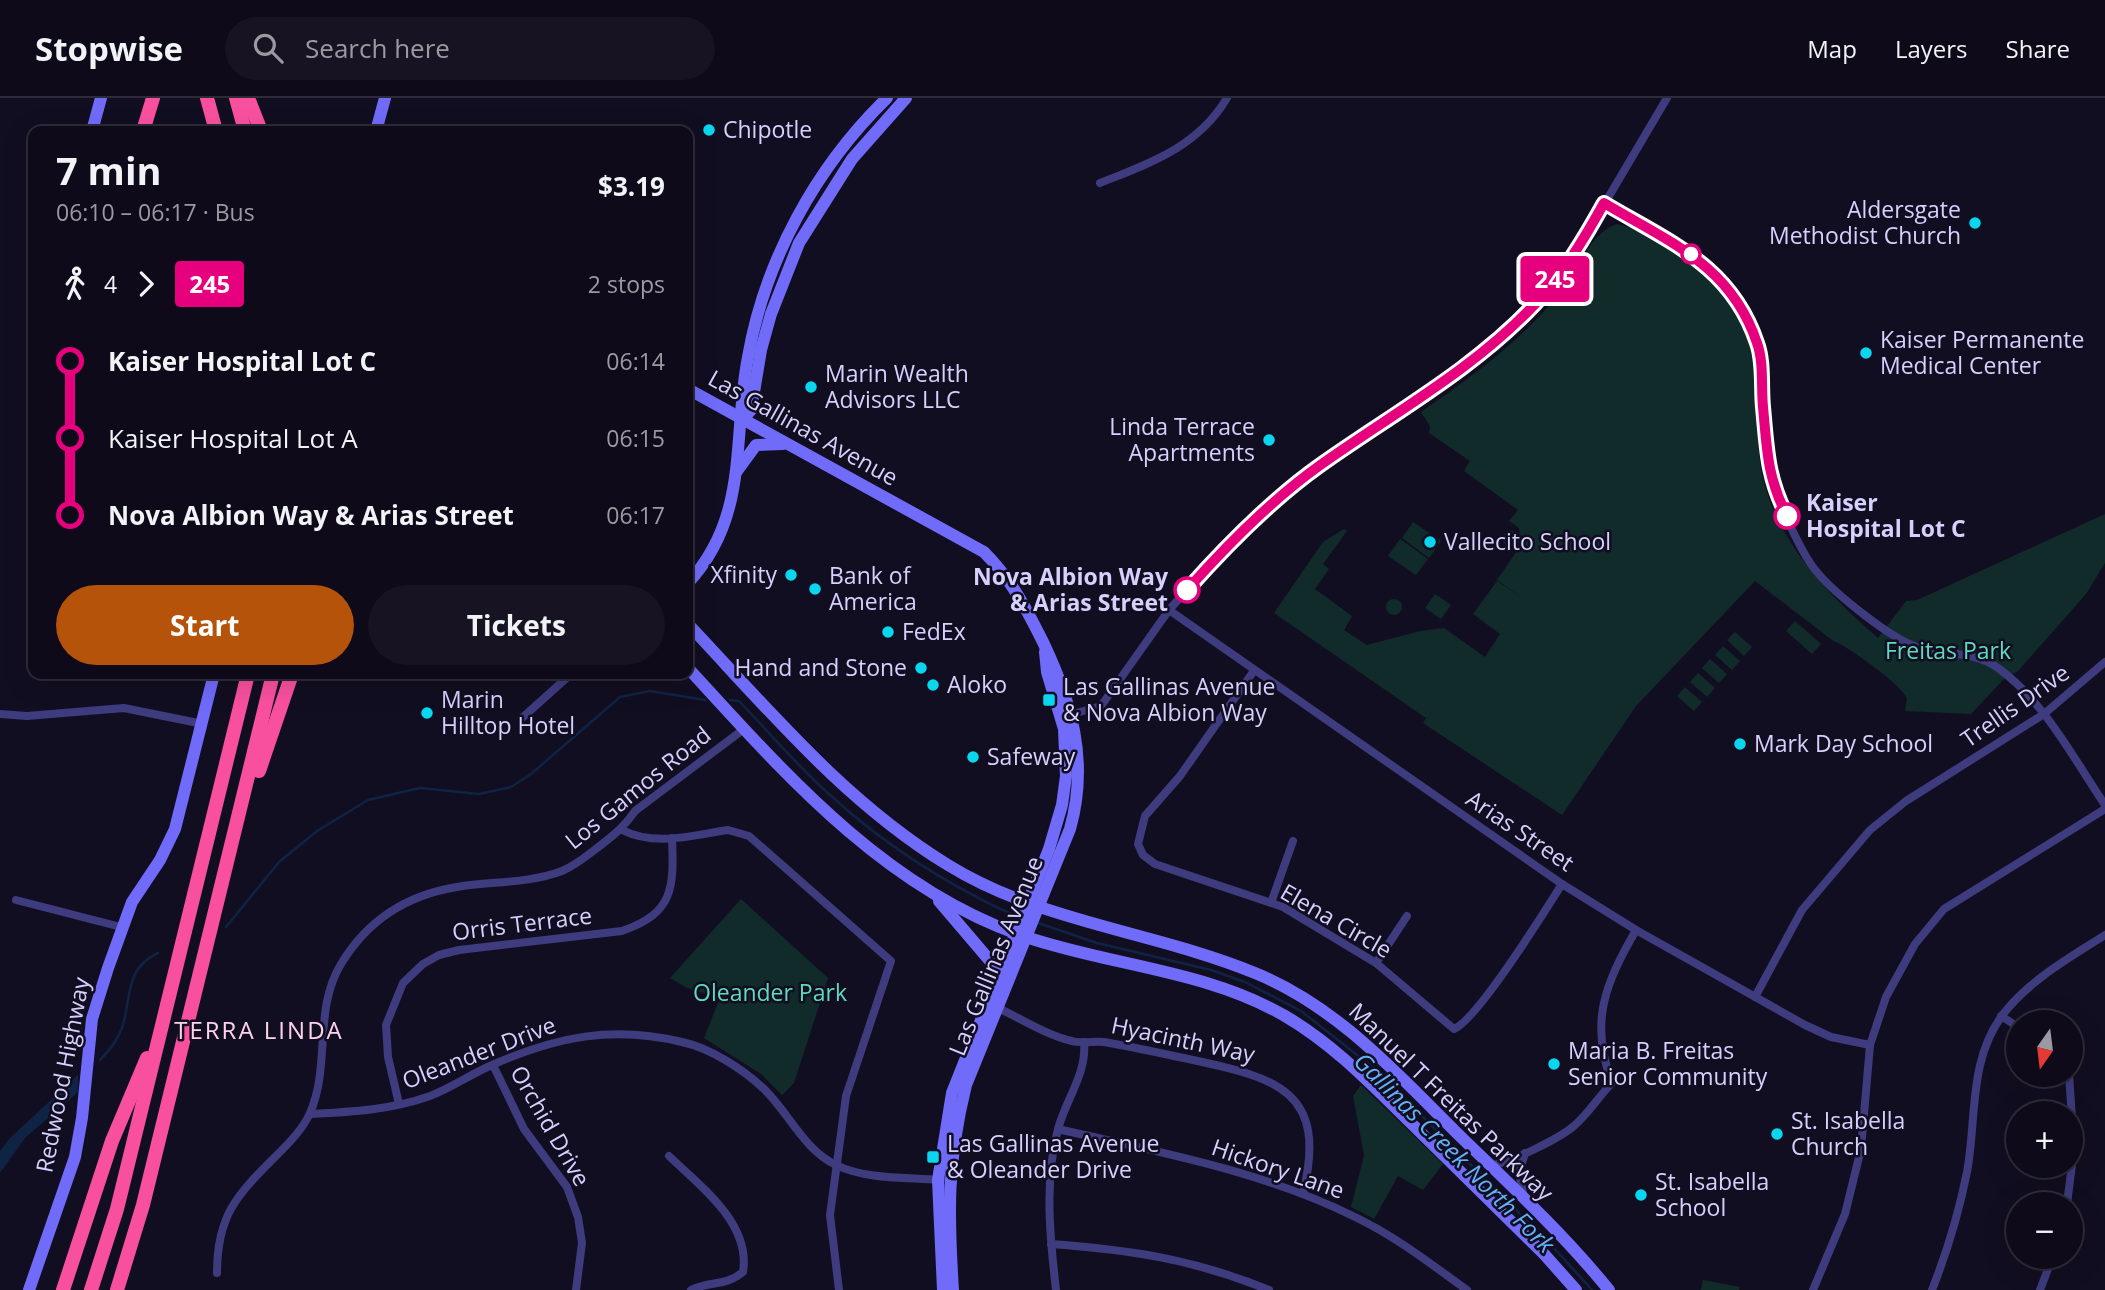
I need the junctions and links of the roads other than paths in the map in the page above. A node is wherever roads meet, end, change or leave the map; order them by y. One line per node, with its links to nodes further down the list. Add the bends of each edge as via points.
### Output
1 (102, 98): 11 (main road)
2 (153, 98): 12 (highway)
3 (207, 98): 13 (highway)
4 (236, 98): 14 (highway)
5 (248, 98): 15 (highway)
6 (385, 98): 16 (main road)
7 (887, 98): 19 (main road, via 829,167)
8 (906, 98): 19 (main road, via 840,175)
9 (1227, 98): 17 (street, via 1186,144)
10 (1667, 98): 18 (street)
11 (94, 126)
12 (145, 126)
13 (215, 126)
14 (244, 126)
15 (259, 126)
16 (377, 126)
17 (1100, 183)
18 (1604, 203): 27 (street, via 1574,255 1536,303 1482,354 1317,467 1228,544); 38 (street, via 1702,261 1739,301 1758,345 1767,463 1776,495 1815,571 1907,643 1931,651 1968,654 1999,668)
19 (784, 258): 20 (main road, via 752,335); 23 (main road, via 751,410)
20 (743, 387): 22 (main road, via 727,404); 23 (main road)
21 (693, 392): 22 (main road, Las Gallinas Avenue)
22 (714, 405): 23 (main road, Las Gallinas Avenue)
23 (742, 420): 24 (main road, Las Gallinas Avenue); 25 (main road)
24 (789, 444): 25 (main road, via 756,445); 39 (main road, Las Gallinas Avenue, via 984,552 1006,573 1044,645 1047,672)
25 (736, 474): 26 (main road, via 724,530)
26 (693, 578)
27 (1169, 610): 30 (street, Arias Street); 39 (street, via 1101,706)
28 (693, 629): 55 (main road, Manuel T Freitas Parkway, via 843,787)
29 (2105, 662): 38 (street, Trellis Drive)
30 (1253, 672): 50 (street, Arias Street); 53 (street, Elena Circle, via 1180,776 1145,816 1139,844 1143,855 1155,864)
31 (693, 673): 42 (main road, Manuel T Freitas Parkway)
32 (213, 679): 41 (main road, Redwood Highway)
33 (247, 679): 63 (highway)
34 (272, 679): 49 (highway)
35 (290, 679): 49 (highway)
36 (566, 679): 40 (street)
37 (0, 714): 41 (street, via 124,708)
38 (2043, 714): 44 (street); 61 (street, Trellis Drive, via 1906,801 1870,830 1802,910)
39 (1066, 716): 43 (main road, Las Gallinas Avenue); 45 (main road, Las Gallinas Avenue, via 1080,765)
40 (522, 718)
41 (203, 724): 56 (main road, Redwood Highway, via 176,829)
42 (744, 729): 46 (street, Los Gamos Road, via 635,811); 51 (main road, Manuel T Freitas Parkway, via 829,814)
43 (1062, 805): 45 (main road); 55 (main road, Las Gallinas Avenue)
44 (2105, 807): 67 (street, via 1944,909 1915,944 1886,997)
45 (1076, 808): 55 (main road, Las Gallinas Avenue)
46 (622, 830): 47 (street, via 654,840); 71 (street, Los Gamos Road, via 564,870 536,879 424,895 395,908 363,932 329,990 322,1017 320,1078)
47 (672, 838): 70 (street, Orris Terrace, via 674,879 669,895 661,908 640,924 622,931 439,955 403,983 386,1026); 75 (street, via 728,830 749,836 891,961 846,1096)
48 (1293, 841): 53 (street)
49 (229, 858): 87 (highway)
50 (1562, 884): 57 (street, Arias Street); 59 (street, Elena Circle, via 1508,966 1458,1028 1447,1026)
51 (931, 893): 55 (main road, Manuel T Freitas Parkway); 60 (main road, via 991,962)
52 (16, 900): 56 (street)
53 (1270, 903): 59 (street, Elena Circle)
54 (1407, 916): 59 (street)
55 (1026, 920): 60 (main road, Las Gallinas Avenue); 62 (main road, Las Gallinas Avenue); 76 (main road, Manuel T Freitas Parkway, via 1209,956 1297,994 1347,1027); 96 (main road, Manuel T Freitas Parkway, via 1090,955 1201,979 1286,1016 1333,1048)
56 (121, 927): 84 (main road, Redwood Highway, via 92,1019 75,1157)
57 (1636, 930): 61 (street, Arias Street); 73 (street, via 1614,969 1601,1013 1602,1056 1612,1083 1575,1125)
58 (2105, 935): 64 (street, via 2040,977)
59 (1376, 963)
60 (996, 977): 62 (main road, Las Gallinas Avenue)
61 (1755, 997): 67 (street, Arias Street, via 1831,1037)
62 (991, 1005): 66 (street, Hyacinth Way, via 1072,1041); 77 (main road, Las Gallinas Avenue)
63 (165, 1015): 85 (highway, via 112,1141); 86 (highway, via 117,1209)
64 (2001, 1016): 65 (street); 99 (street, via 1983,1049 1977,1072 1967,1171)
65 (2006, 1019)
66 (1084, 1042): 72 (street, via 1083,1067); 79 (street, Hyacinth Way, via 1243,1070 1271,1080 1294,1101 1310,1136 1311,1162)
67 (1870, 1045): 98 (street, via 1861,1149 1844,1214)
68 (493, 1065): 70 (street, Oleander Drive, via 431,1095); 75 (street, Oleander Drive, via 566,1039 626,1032 685,1042 731,1064 764,1090 805,1142); 88 (street, Orchid Drive, via 524,1129 567,1187 582,1243)
69 (2070, 1087): 78 (street, via 2074,1149)
70 (399, 1104): 71 (street, Oleander Drive)
71 (310, 1114): 83 (street, Los Gamos Road, via 285,1148 237,1195 222,1232)
72 (1058, 1129): 79 (street, Hickory Lane, via 1183,1158); 81 (street, via 1050,1186)
73 (1525, 1153): 76 (street, via 1501,1165); 80 (street, via 1520,1173)
74 (669, 1156): 89 (street, via 723,1209 744,1250 743,1272 730,1283)
75 (836, 1165): 77 (street, Oleander Drive, via 880,1176); 90 (street, via 830,1215)
76 (1490, 1165): 80 (main road, Manuel T Freitas Parkway)
77 (943, 1181): 91 (main road, Las Gallinas Avenue); 92 (main road, Las Gallinas Avenue)
78 (2069, 1192)
79 (1303, 1193): 95 (street, Hickory Lane, via 1357,1217)
80 (1524, 1199): 97 (main road, Manuel T Freitas Parkway)
81 (1051, 1244): 93 (street); 94 (street, via 1124,1249 1182,1261 1218,1269)
82 (2048, 1269): 100 (street)
83 (217, 1273)
84 (29, 1290)
85 (63, 1290)
86 (91, 1290)
87 (117, 1290)
88 (576, 1290)
89 (691, 1290)
90 (839, 1290)
91 (943, 1290)
92 (953, 1290)
93 (1056, 1290)
94 (1269, 1290)
95 (1467, 1290)
96 (1576, 1290)
97 (1609, 1290)
98 (1813, 1290)
99 (1932, 1290)
100 (2040, 1290)

